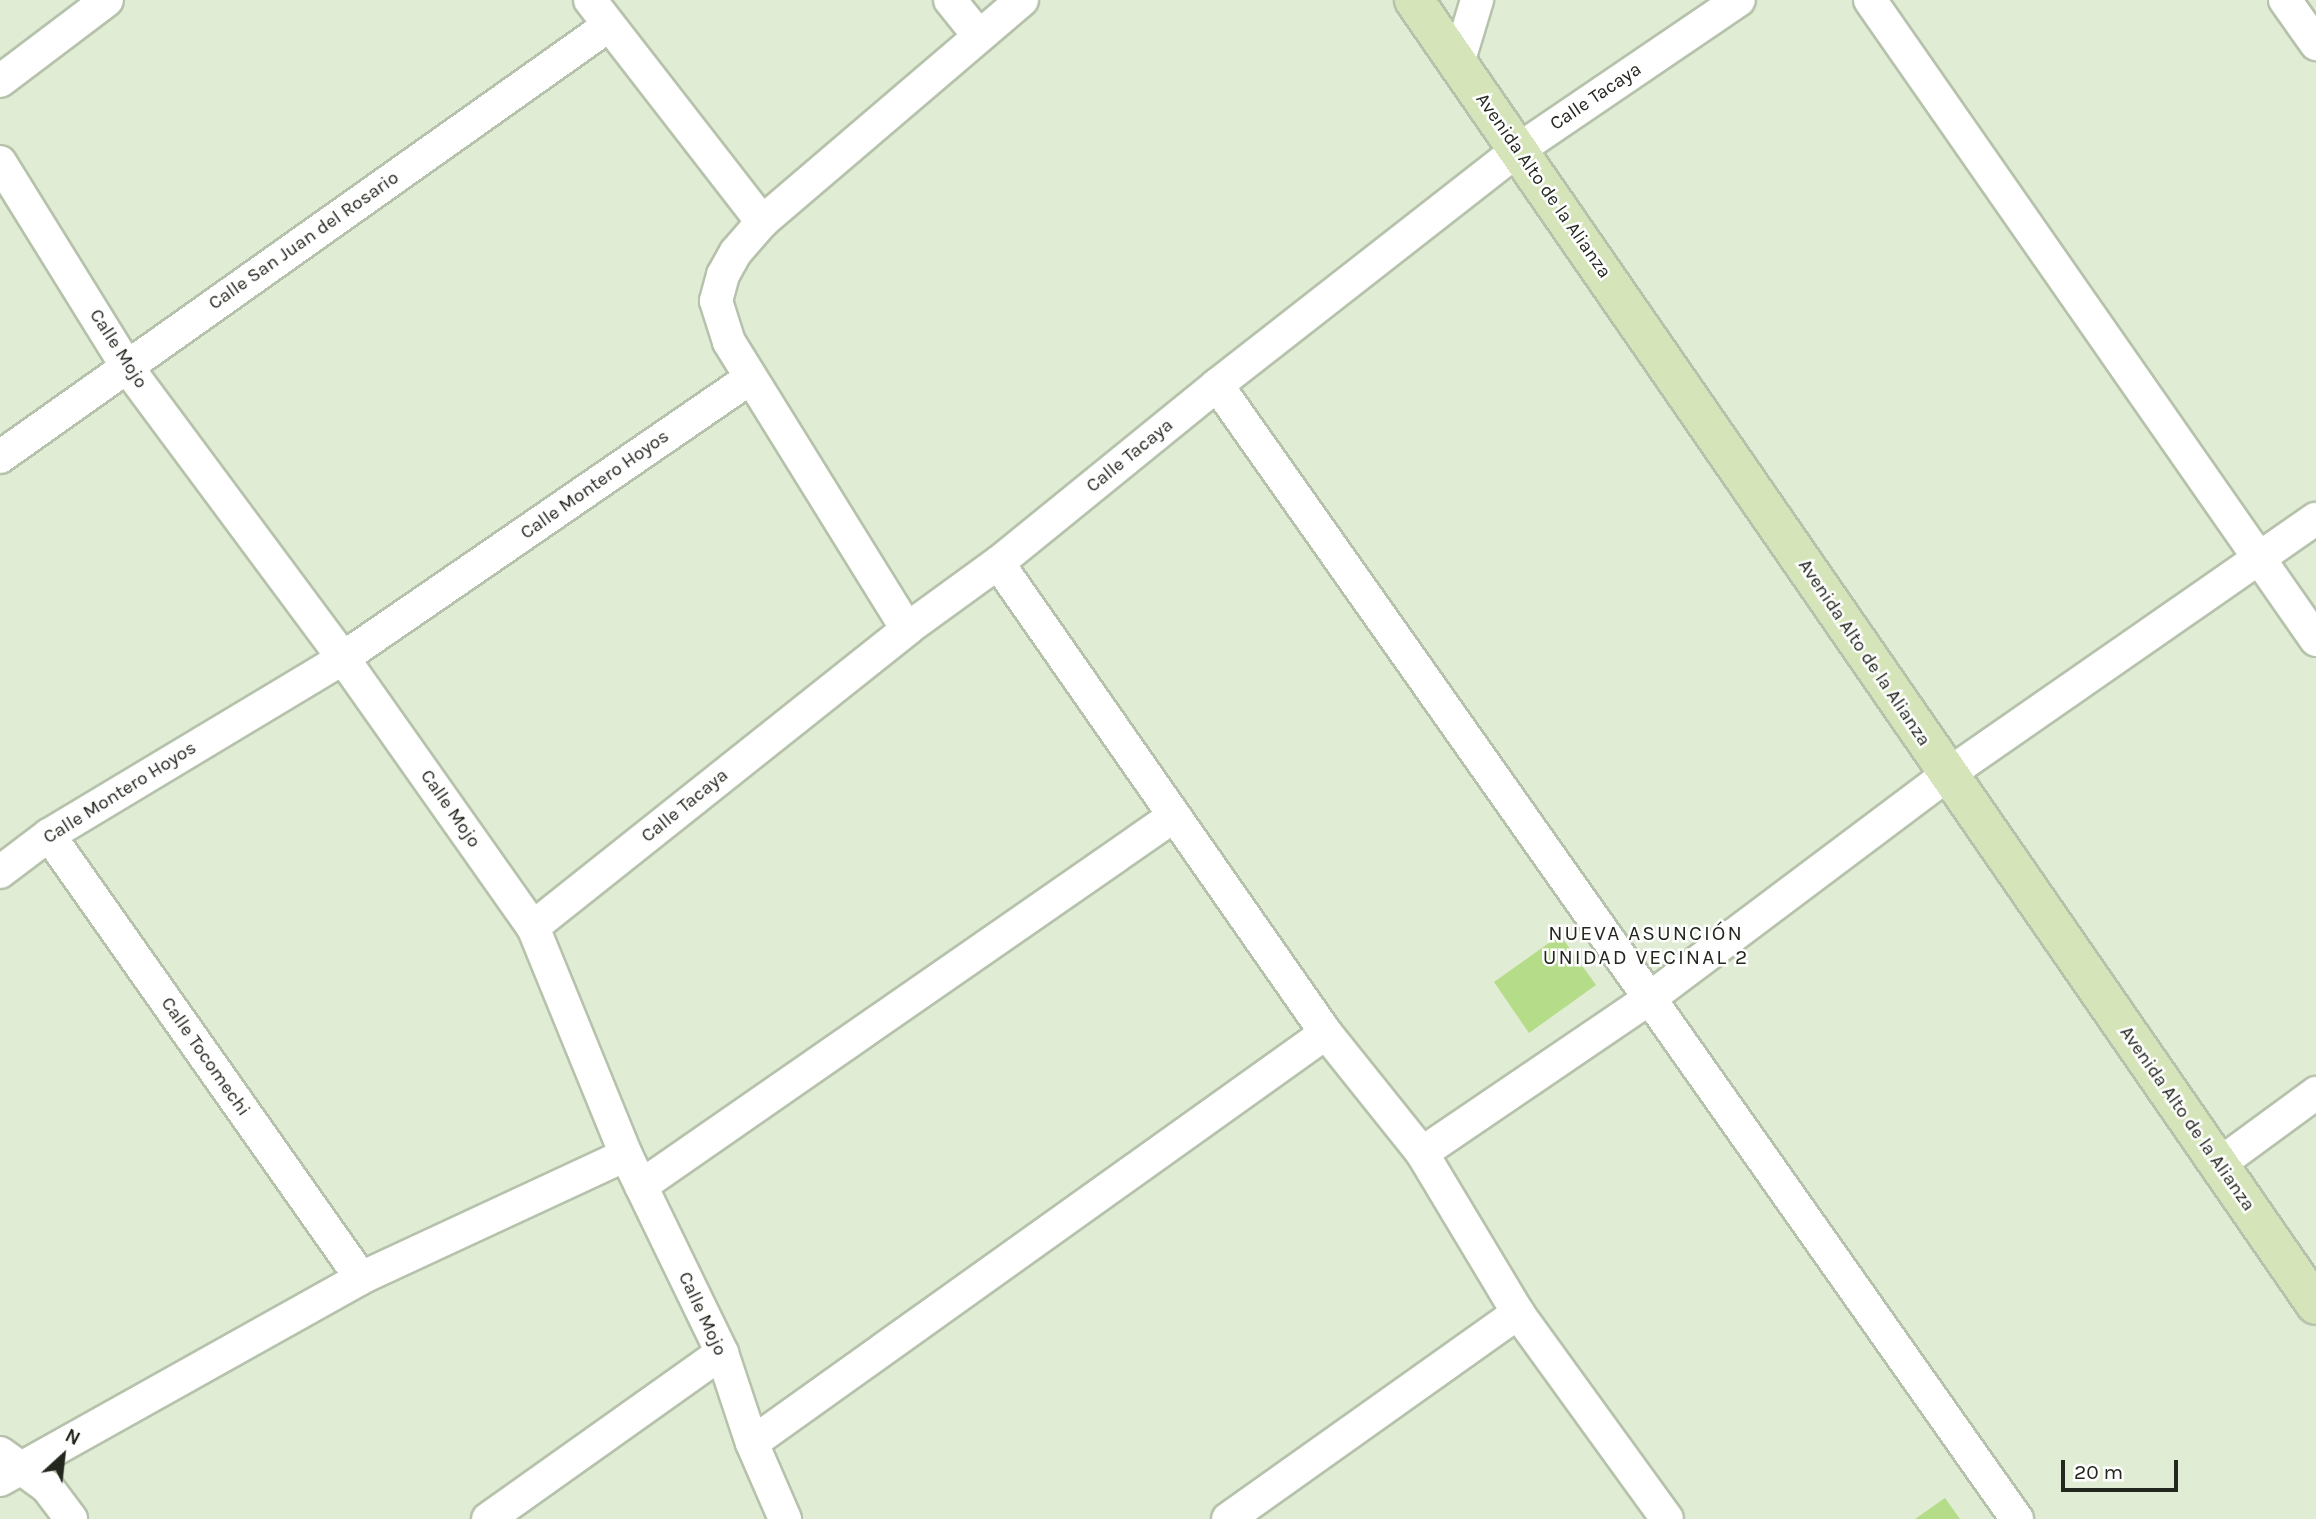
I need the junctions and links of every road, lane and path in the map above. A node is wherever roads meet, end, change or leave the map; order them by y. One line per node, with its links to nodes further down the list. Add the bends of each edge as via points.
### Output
1 (107, 0): 14 (street)
2 (590, 0): 10 (street)
3 (950, 0): 11 (street)
4 (1022, 0): 11 (street)
5 (1414, 0): 13 (street, Avenida Alto de la Alianza)
6 (1477, 0): 13 (street)
7 (1739, 0): 15 (street, Calle Tacaya)
8 (1870, 0): 23 (street)
9 (2285, 0): 12 (street)
10 (608, 26): 17 (street); 18 (street, Calle San Juan del Rosario)
11 (978, 35): 17 (street)
12 (2316, 44)
13 (1458, 63): 15 (street, Avenida Alto de la Alianza)
14 (0, 81)
15 (1518, 150): 20 (street, Calle Tacaya); 28 (street, Avenida Alto de la Alianza)
16 (0, 162): 18 (street, Calle Mojo)
17 (762, 222): 19 (street, via 736,252 716,301 729,342)
18 (127, 367): 21 (street, Calle San Juan del Rosario); 27 (street, Calle Mojo)
19 (751, 378): 25 (street); 27 (street, Calle Montero Hoyos)
20 (1217, 385): 24 (street, Calle Tacaya); 33 (street)
21 (0, 457)
22 (2316, 519): 23 (street)
23 (2259, 558): 26 (street); 28 (street)
24 (998, 563): 25 (street, Calle Tacaya); 29 (street)
25 (907, 629): 32 (street, Calle Tacaya)
26 (2316, 640)
27 (343, 658): 30 (street, Calle Montero Hoyos); 32 (street, Calle Mojo)
28 (1947, 775): 33 (street); 38 (street, Avenida Alto de la Alianza)
29 (1174, 816): 34 (street); 39 (street)
30 (49, 835): 31 (street, Calle Montero Hoyos); 40 (street, Calle Tocomechi)
31 (0, 872)
32 (533, 927): 37 (street, Calle Mojo)
33 (1650, 998): 36 (street); 51 (street)
34 (1326, 1033): 36 (street); 44 (street)
35 (2316, 1093): 38 (street)
36 (1422, 1153): 42 (street)
37 (626, 1154): 39 (street, Calle Mojo); 40 (street)
38 (2218, 1165): 41 (street, Avenida Alto de la Alianza)
39 (641, 1186): 43 (street, Calle Mojo)
40 (361, 1278): 45 (street)
41 (2316, 1305)
42 (1518, 1313): 49 (street); 50 (street)
43 (722, 1353): 44 (street, Calle Mojo); 47 (street)
44 (752, 1443): 48 (street, Calle Mojo)
45 (7, 1467): 46 (street, via 47,1486)
46 (71, 1519)
47 (488, 1519)
48 (785, 1519)
49 (1228, 1519)
50 (1667, 1519)
51 (2018, 1519)

